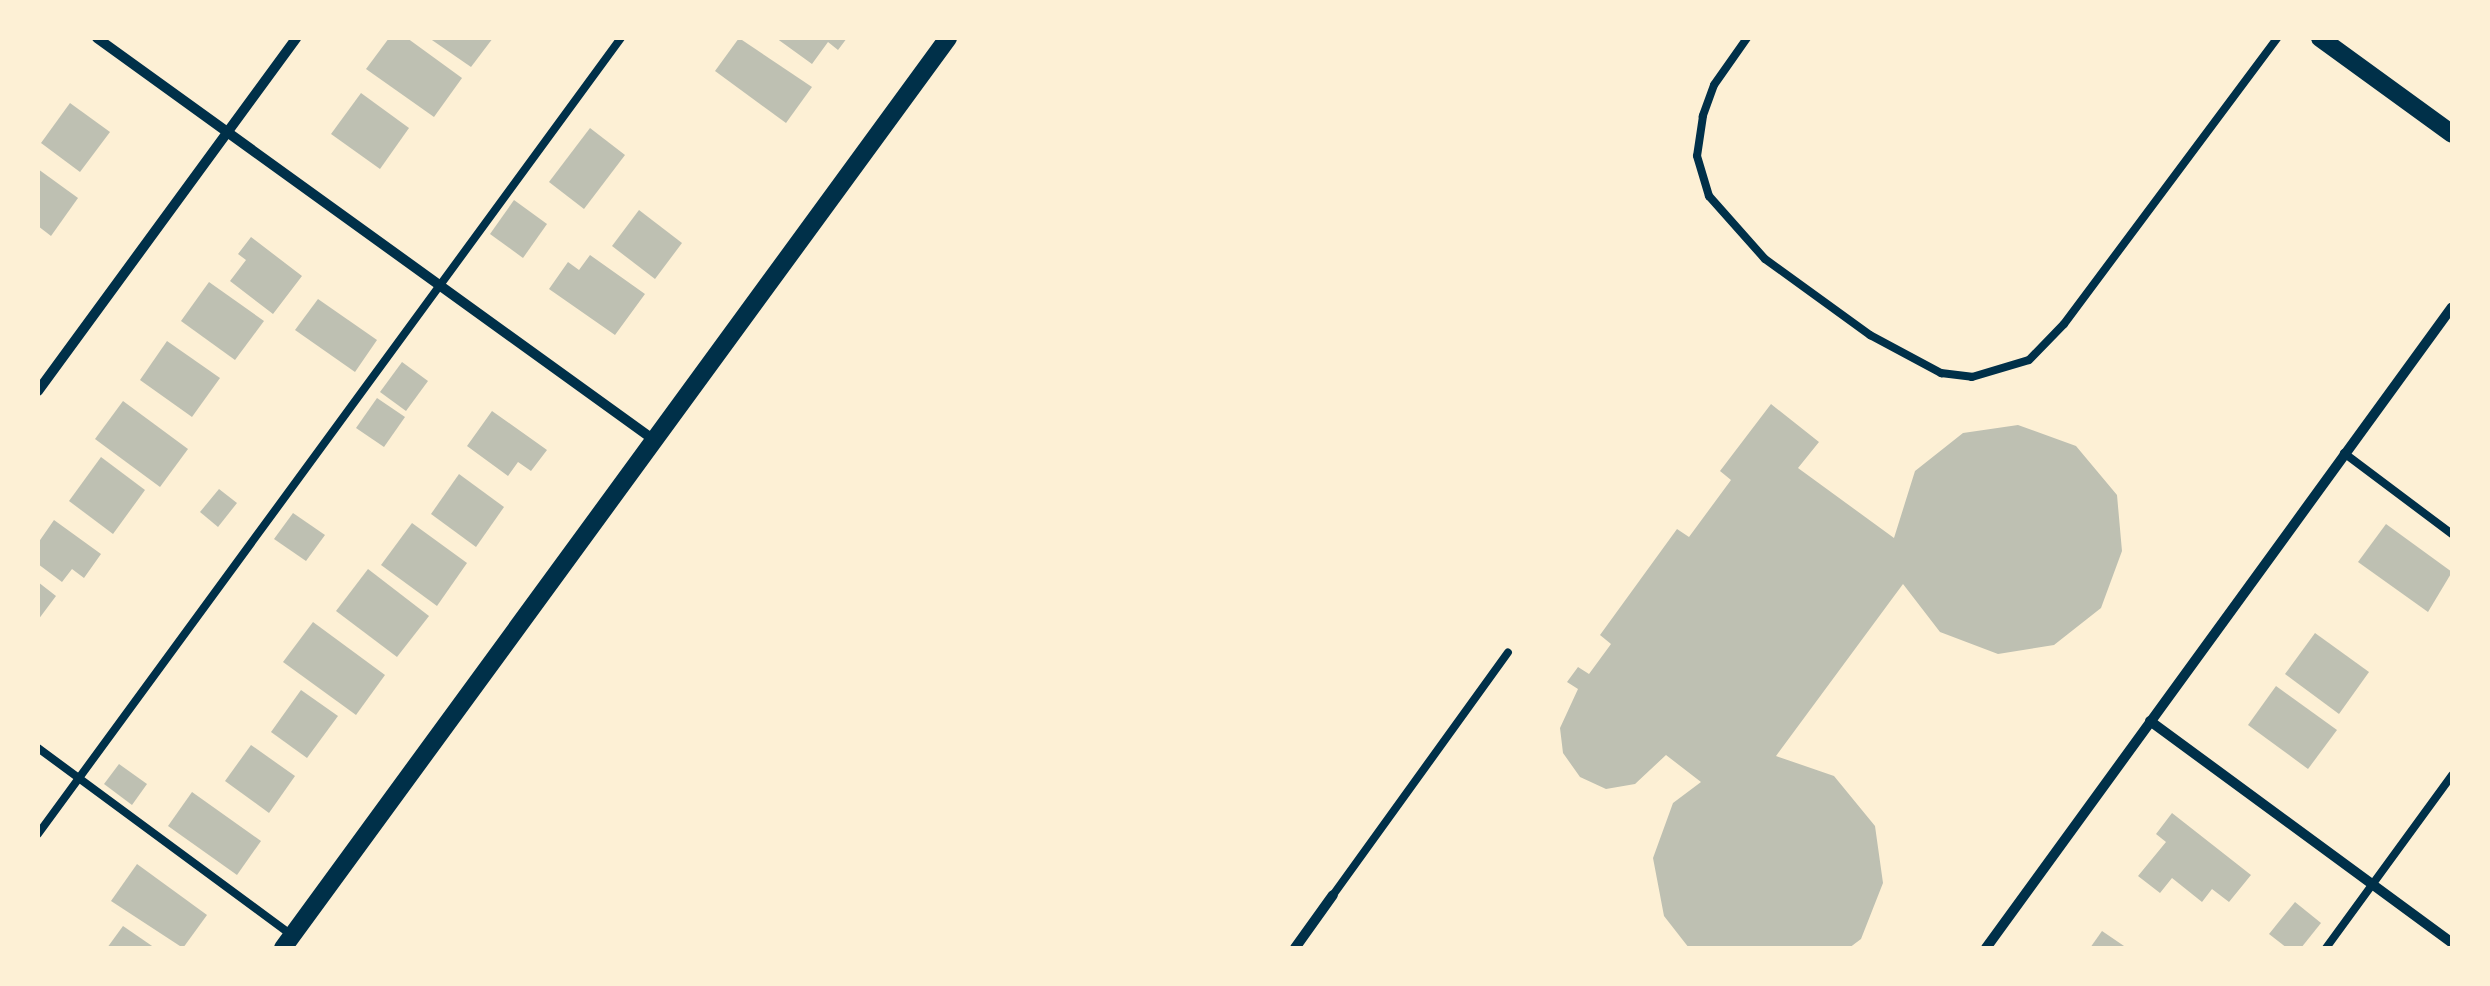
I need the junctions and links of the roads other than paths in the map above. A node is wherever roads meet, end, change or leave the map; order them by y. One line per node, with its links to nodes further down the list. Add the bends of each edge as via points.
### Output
1 (97, 38): 8 (street)
2 (296, 38): 8 (street)
3 (621, 38): 10 (lane)
4 (948, 38): 13 (street)
5 (1747, 38): 6 (lane, via 1714,85 1703,116 1696,156 1710,196 1765,259 1870,335 1940,373 1972,377 2029,360 2064,324)
6 (2277, 38)
7 (2320, 38): 9 (street)
8 (227, 132): 10 (street); 12 (street)
9 (2452, 134)
10 (437, 286): 13 (street); 20 (lane)
11 (2452, 307): 14 (street)
12 (38, 391)
13 (654, 440): 24 (street)
14 (2344, 452): 15 (lane); 17 (street)
15 (2452, 534)
16 (1508, 652): 23 (lane)
17 (2150, 722): 22 (street); 27 (street)
18 (38, 748): 20 (lane)
19 (2452, 775): 22 (lane)
20 (79, 778): 21 (lane); 24 (lane)
21 (38, 834)
22 (2373, 884): 25 (street); 28 (lane)
23 (1332, 894): 26 (street)
24 (288, 942)
25 (2452, 943)
26 (1296, 948)
27 (1986, 948)
28 (2326, 948)

